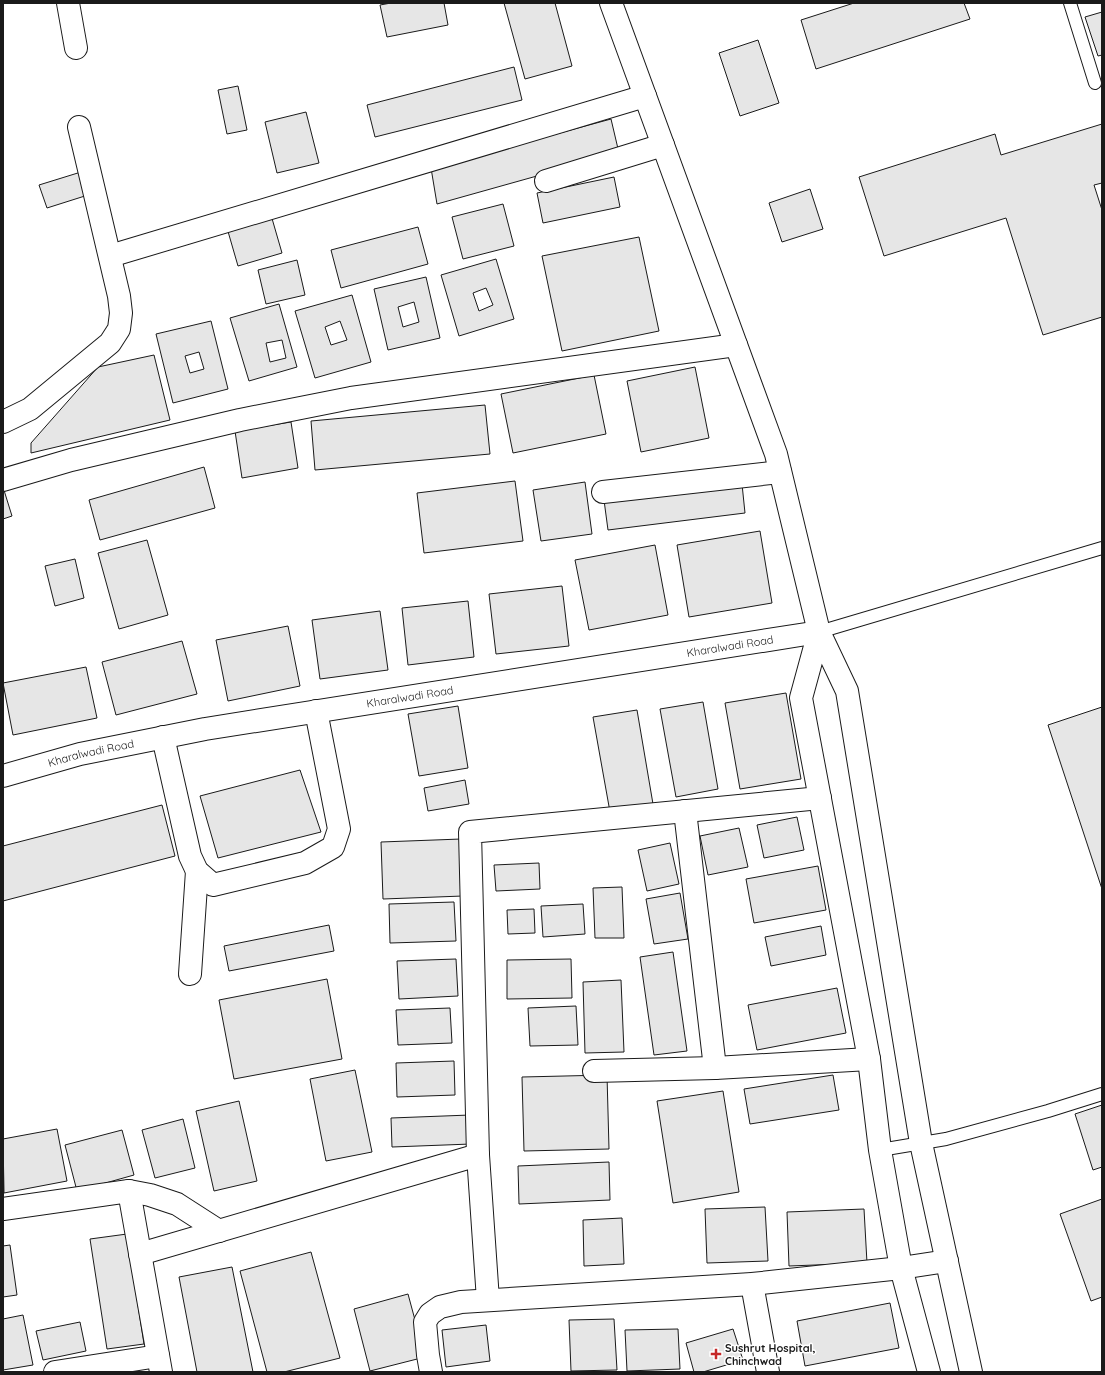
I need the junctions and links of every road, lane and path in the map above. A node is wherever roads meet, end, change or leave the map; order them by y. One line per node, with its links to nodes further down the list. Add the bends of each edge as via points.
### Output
1 (68, 3): 4 (street)
2 (611, 3): 6 (street)
3 (1070, 3): 5 (lane)
4 (76, 48)
5 (1095, 83)
6 (645, 96): 8 (street); 10 (street)
7 (79, 127): 10 (street)
8 (663, 146): 9 (street); 11 (street)
9 (546, 181)
10 (110, 256): 12 (street, via 119,296 119,329 110,342 30,409)
11 (736, 345): 13 (street, via 776,454); 14 (street, via 351,398 240,420 125,447)
12 (3, 422)
13 (780, 472): 15 (street); 17 (street)
14 (3, 480)
15 (603, 492)
16 (1102, 548): 17 (lane)
17 (819, 632): 18 (street, Kharalwadi Road); 21 (street, via 801,698); 29 (street, via 846,691)
18 (316, 711): 19 (street, Kharalwadi Road, via 204,728); 23 (street, via 339,829 333,847 305,863 214,885)
19 (163, 737): 20 (street, Kharalwadi Road, via 80,754); 23 (street, via 190,856)
20 (3, 776)
21 (820, 798): 22 (street); 25 (street)
22 (685, 811): 26 (street); 31 (street, via 470,832)
23 (197, 871): 24 (street)
24 (190, 974)
25 (869, 1059): 26 (street); 30 (street)
26 (715, 1068): 27 (street)
27 (594, 1072)
28 (1102, 1094): 29 (lane, via 946,1139)
29 (921, 1143): 30 (lane); 36 (street)
30 (880, 1150): 37 (street)
31 (478, 1155): 34 (street); 39 (street)
32 (129, 1191): 33 (street); 34 (street, via 177,1204); 35 (street)
33 (3, 1209)
34 (219, 1231): 35 (street)
35 (140, 1254): 40 (street)
36 (947, 1261): 37 (street); 45 (street)
37 (901, 1268): 38 (street); 44 (street)
38 (752, 1284): 39 (street); 43 (street)
39 (488, 1300): 42 (street, via 440,1307 430,1314 425,1322)
40 (160, 1364): 41 (street)
41 (55, 1372)
42 (431, 1372)
43 (768, 1372)
44 (929, 1372)
45 (971, 1372)

